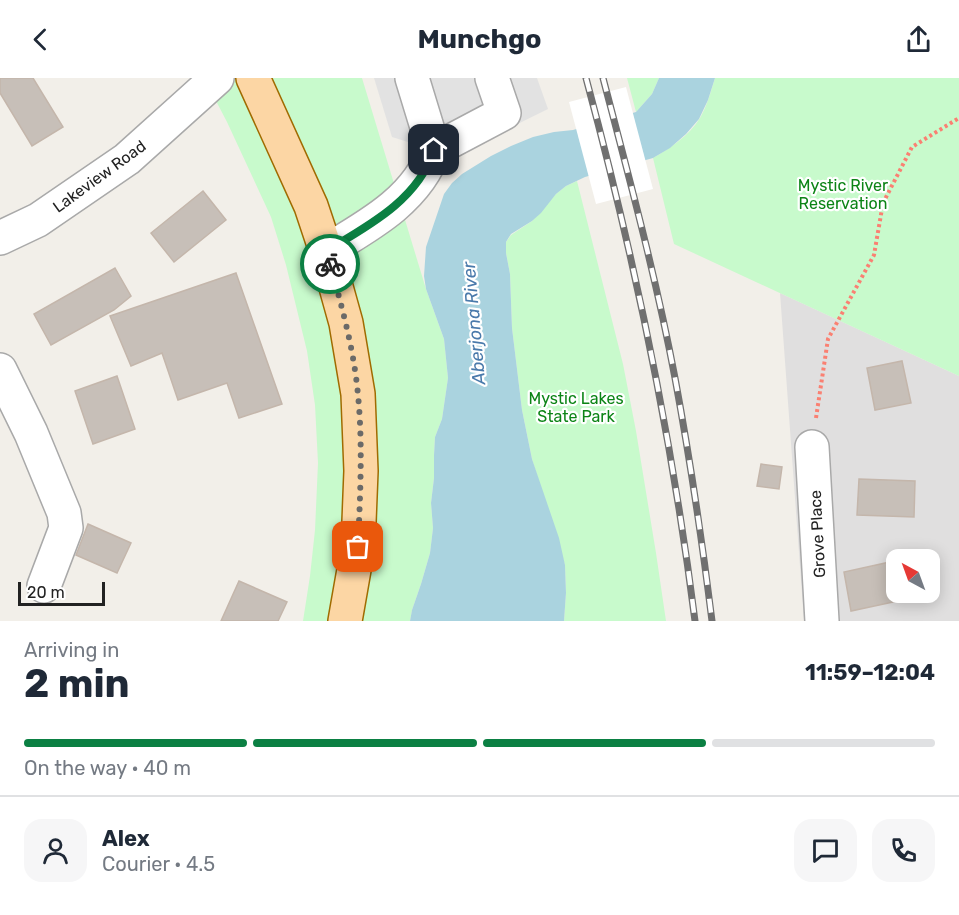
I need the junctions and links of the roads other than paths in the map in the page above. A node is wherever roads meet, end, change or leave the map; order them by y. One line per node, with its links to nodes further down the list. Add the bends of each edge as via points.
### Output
1 (217, 78): 6 (street, Lakeview Road, via 127,159 39,220)
2 (254, 78): 7 (main road, via 311,206)
3 (412, 78): 5 (street)
4 (492, 78): 5 (street, via 504,113)
5 (434, 150): 7 (street, via 420,177 393,207)
6 (0, 238)
7 (326, 251): 11 (main road, via 346,322 358,394 358,547)
8 (0, 370): 10 (street, via 64,513 66,528)
9 (812, 447): 12 (street, Grove Place)
10 (44, 586)
11 (345, 621)
12 (822, 621)

